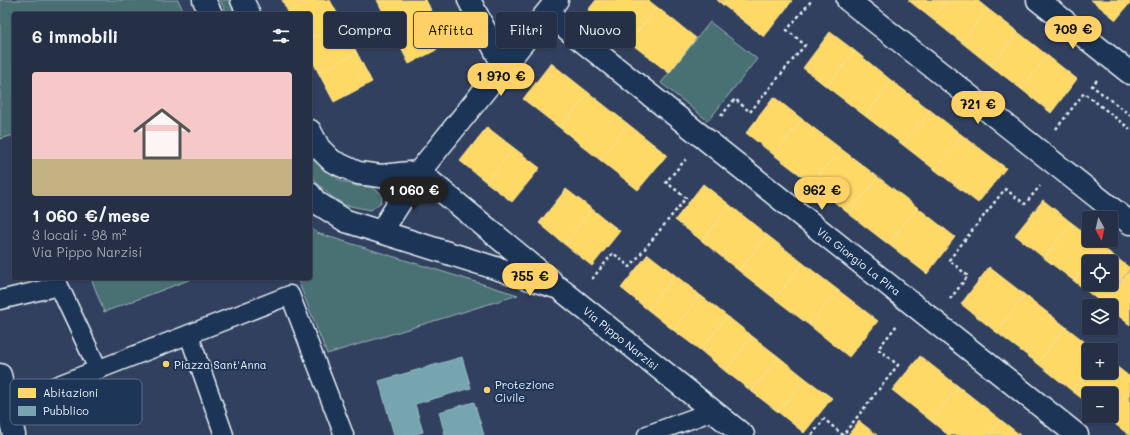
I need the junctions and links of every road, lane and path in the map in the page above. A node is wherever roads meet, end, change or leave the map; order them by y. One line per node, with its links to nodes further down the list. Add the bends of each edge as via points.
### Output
1 (204, 0): 8 (street)
2 (242, 0): 9 (street)
3 (469, 0): 10 (street)
4 (812, 0): 12 (path, via 787,30 805,45)
5 (848, 0): 17 (street)
6 (1038, 0): 11 (street)
7 (552, 6): 10 (street); 26 (street, Via Giorgio La Pira)
8 (210, 12)
9 (248, 12)
10 (504, 67): 19 (street)
11 (1130, 73)
12 (776, 80)
13 (1092, 86): 14 (path)
14 (1130, 116)
15 (1130, 128): 17 (path, via 1084,93)
16 (312, 135): 19 (street, via 319,148 332,161 358,173 381,176)
17 (1039, 151): 18 (street)
18 (1056, 165): 22 (street); 27 (path, via 1025,204 1005,189 949,260 968,276)
19 (419, 172): 23 (street); 24 (street)
20 (312, 197): 23 (street, Via Pippo Narzisi, via 316,202 346,221)
21 (686, 198): 24 (path, via 630,266 614,253)
22 (1130, 224)
23 (381, 232): 24 (street, Via Pippo Narzisi)
24 (567, 294): 34 (street, Via Pippo Narzisi)
25 (0, 300): 29 (lane, via 59,286)
26 (913, 304): 27 (street, Via Giorgio La Pira); 42 (path, via 878,349 898,365 843,435 824,419)
27 (933, 321): 43 (street, Via Giorgio La Pira)
28 (189, 335): 29 (lane); 38 (lane); 39 (lane, via 290,295)
29 (98, 369): 31 (lane)
30 (0, 375): 33 (street)
31 (73, 379)
32 (10, 404): 33 (lane)
33 (7, 405): 35 (street)
34 (713, 411): 40 (lane); 41 (street, Via Pippo Narzisi)
35 (10, 418)
36 (12, 425): 37 (street)
37 (14, 435)
38 (224, 435)
39 (344, 435)
40 (647, 435)
41 (743, 435)
42 (812, 435)
43 (1077, 435)

